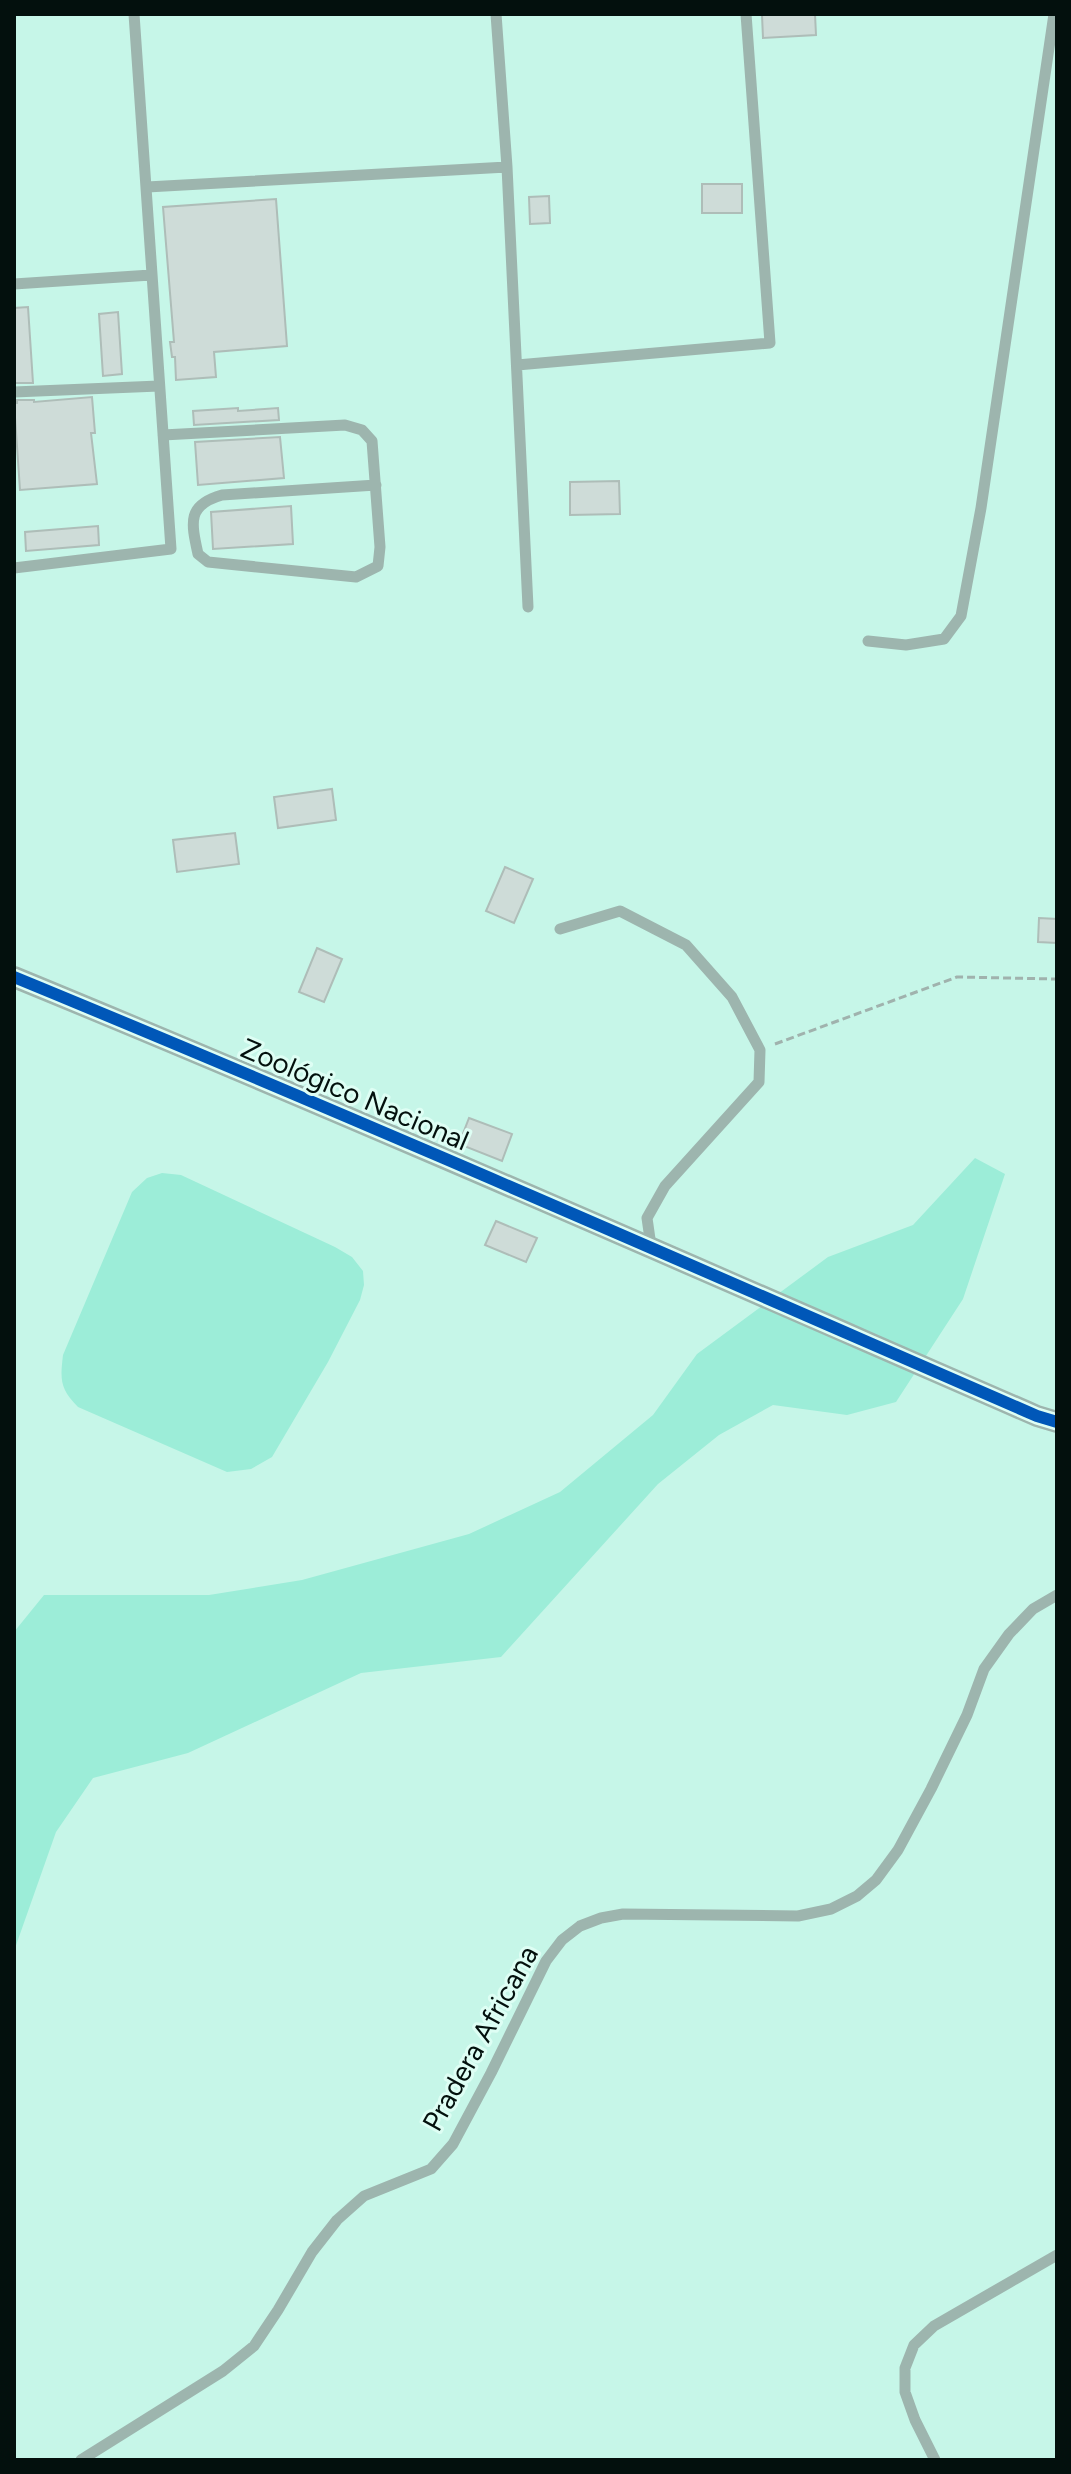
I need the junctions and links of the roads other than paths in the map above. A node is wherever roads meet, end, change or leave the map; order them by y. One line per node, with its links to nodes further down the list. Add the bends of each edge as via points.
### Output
1 (134, 14): 6 (lane)
2 (496, 14): 5 (lane)
3 (746, 14): 9 (lane, via 770,343)
4 (1054, 14): 16 (lane, via 961,616 944,639 906,645)
5 (507, 167): 6 (lane); 9 (lane)
6 (147, 187): 7 (lane)
7 (151, 275): 8 (lane); 10 (lane)
8 (14, 284)
9 (517, 365): 15 (lane)
10 (159, 386): 11 (lane); 12 (lane)
11 (14, 392)
12 (163, 435): 13 (lane, via 345,425 362,430 372,441); 14 (lane, via 171,549)
13 (376, 485): 13 (lane, via 380,547 378,566 368,573 356,577 222,564 198,554 194,520 206,500)
14 (14, 568)
15 (528, 607)
16 (868, 641)
17 (560, 929): 19 (lane, via 620,911 686,945 732,997 760,1050 759,1082 665,1186 647,1218)
18 (14, 977): 19 (street, Zoológico Nacional)
19 (651, 1246): 20 (street, Zoológico Nacional)
20 (1057, 1422)
21 (1057, 1595): 23 (lane, Pradera Africana, via 1033,1609 984,1669 931,1789 876,1880 831,1909 798,1916 623,1914 580,1926 546,1961 453,2144 431,2169 364,2196 337,2220 254,2346)
22 (1057, 2255): 24 (lane, via 934,2326 914,2345 905,2368 905,2392)
23 (81, 2460)
24 (935, 2460)

